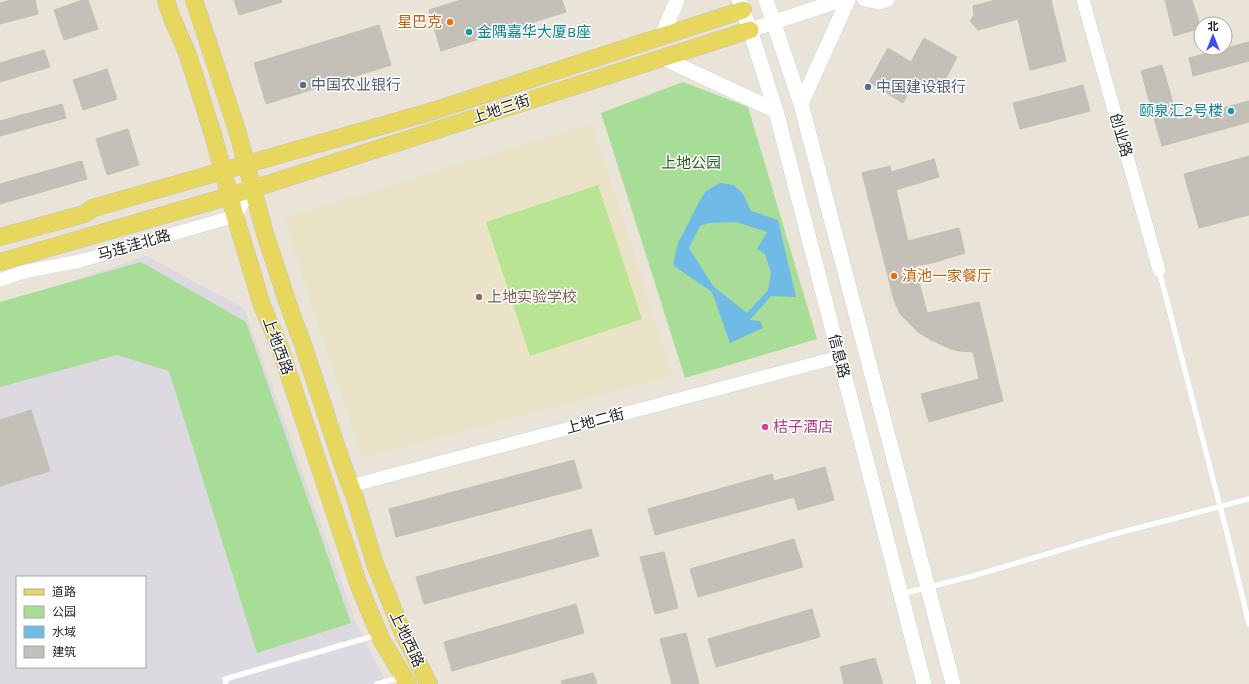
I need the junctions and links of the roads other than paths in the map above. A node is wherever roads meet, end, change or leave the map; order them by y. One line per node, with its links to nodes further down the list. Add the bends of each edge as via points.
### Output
1 (166, 0): 18 (main road, 上地西路, via 188,55)
2 (194, 0): 17 (main road, 上地西路, via 237,130)
3 (677, 0): 13 (main road)
4 (841, 0): 11 (main road)
5 (848, 0): 15 (main road)
6 (864, 0): 7 (street, via 879,3)
7 (888, 0)
8 (1083, 0): 24 (street, 创业路)
9 (769, 1): 10 (main road); 11 (main road, 信息路)
10 (741, 5): 12 (main road, 信息路); 13 (main road, 上地三街)
11 (774, 22): 12 (main road); 15 (main road, 信息路)
12 (750, 30): 14 (main road, 上地三街); 16 (main road, 信息路)
13 (662, 36): 17 (main road, 上地三街, via 433,111)
14 (663, 58): 16 (main road); 19 (main road, 上地三街)
15 (801, 104): 30 (main road, 信息路)
16 (776, 111): 26 (main road, 信息路)
17 (245, 164): 18 (main road, 上地三街); 19 (main road, 上地西路)
18 (223, 170): 20 (main road, 上地西路); 22 (main road, via 93,208 84,214)
19 (252, 188): 20 (main road, 上地三街); 21 (street); 27 (main road, 上地西路, via 288,304)
20 (230, 196): 21 (main road, 上地西路); 23 (main road, 马连洼北路)
21 (235, 216): 25 (street, 马连洼北路, via 80,261 23,272); 33 (main road, 上地西路, via 262,305 279,345 355,574)
22 (0, 237)
23 (0, 262)
24 (1159, 270): 29 (lane)
25 (0, 280)
26 (839, 357): 27 (street, 上地二街); 31 (main road, 信息路)
27 (350, 486): 37 (main road, 上地西路, via 375,564 399,624)
28 (1249, 499): 29 (lane)
29 (1220, 506): 30 (lane); 32 (lane)
30 (927, 588): 31 (lane); 39 (main road, 信息路)
31 (901, 594): 38 (main road, 信息路)
32 (1249, 624)
33 (379, 634): 34 (main road, 上地西路); 35 (lane, via 224,679)
34 (407, 680): 36 (lane)
35 (226, 684)
36 (377, 684)
37 (429, 684)
38 (924, 684)
39 (953, 684)

